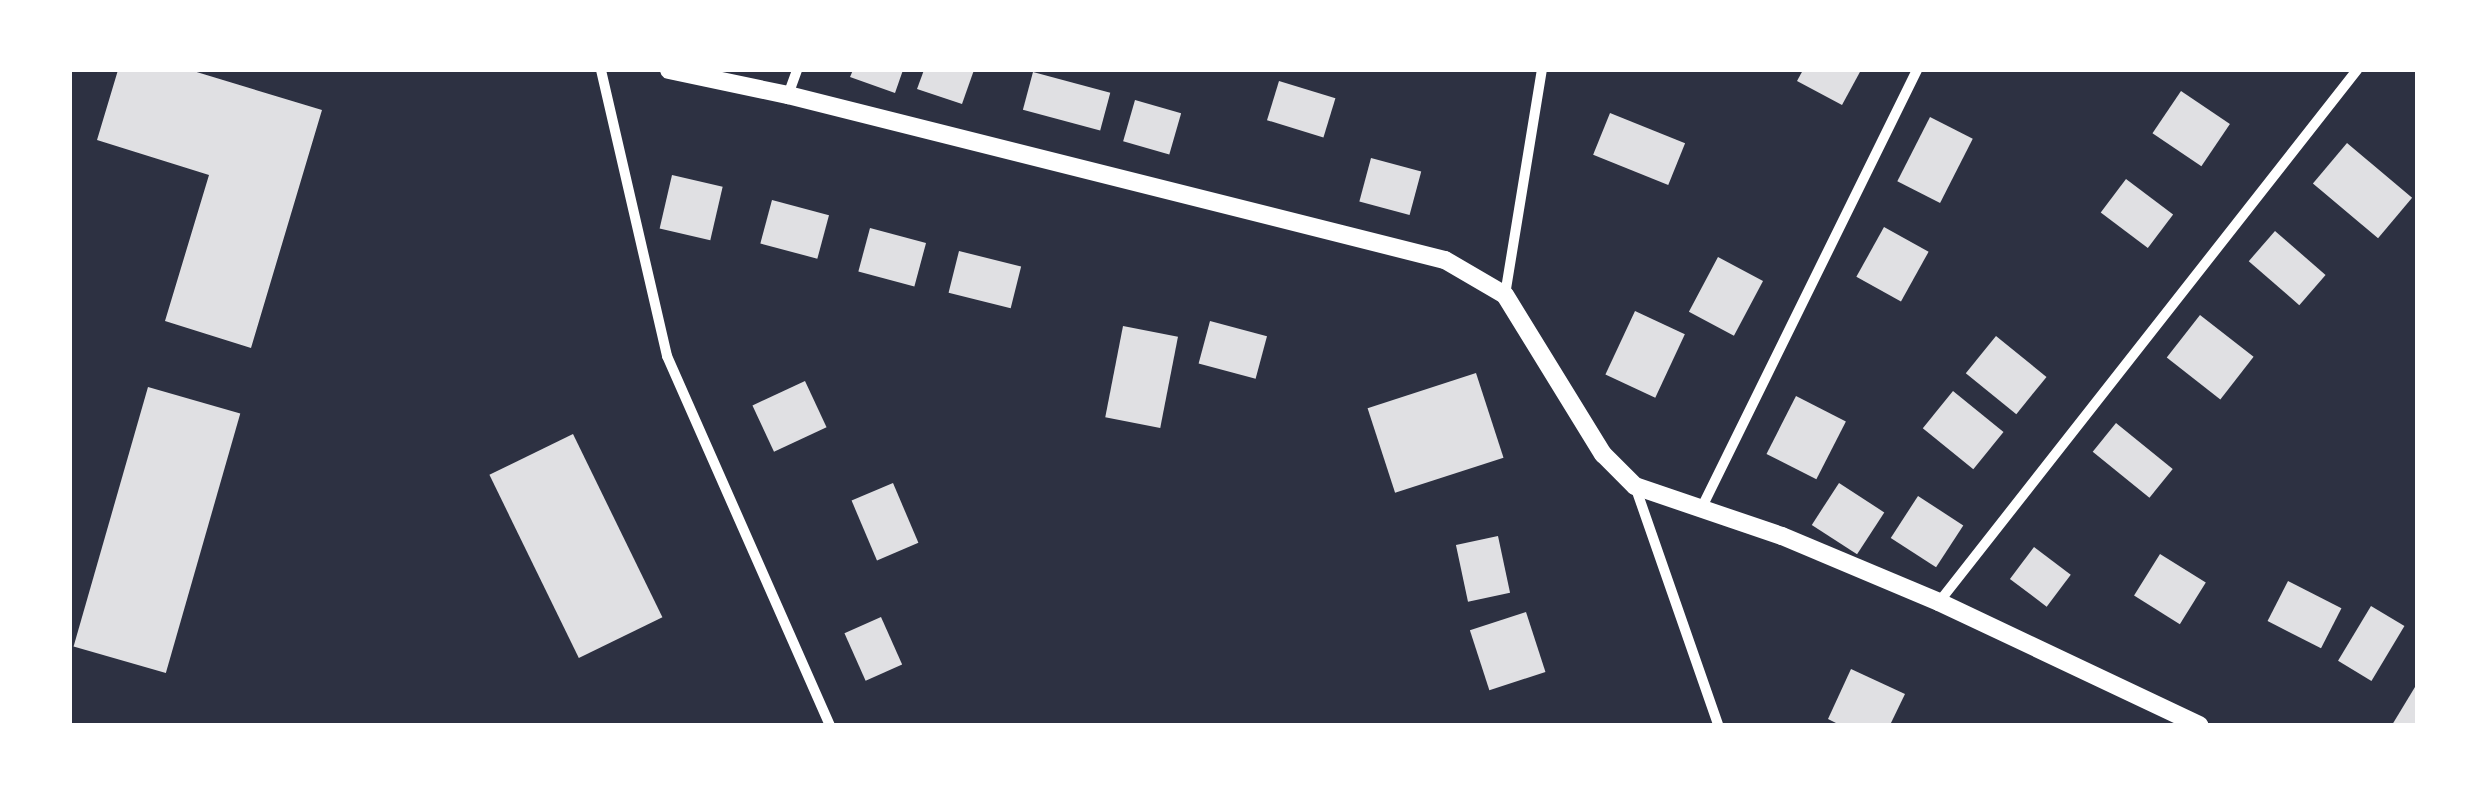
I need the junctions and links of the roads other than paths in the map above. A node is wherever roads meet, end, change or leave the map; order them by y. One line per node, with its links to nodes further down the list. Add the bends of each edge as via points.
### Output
1 (601, 70): 12 (street, via 667,356)
2 (670, 70): 7 (street)
3 (798, 70): 7 (street)
4 (1542, 70): 8 (street)
5 (1917, 70): 10 (street)
6 (2357, 70): 11 (street)
7 (788, 95): 8 (street, via 1445,260)
8 (1505, 295): 9 (street, via 1603,454)
9 (1634, 486): 10 (street); 13 (street)
10 (1702, 507): 11 (street)
11 (1939, 602): 14 (street)
12 (830, 725)
13 (1718, 725)
14 (2199, 725)

